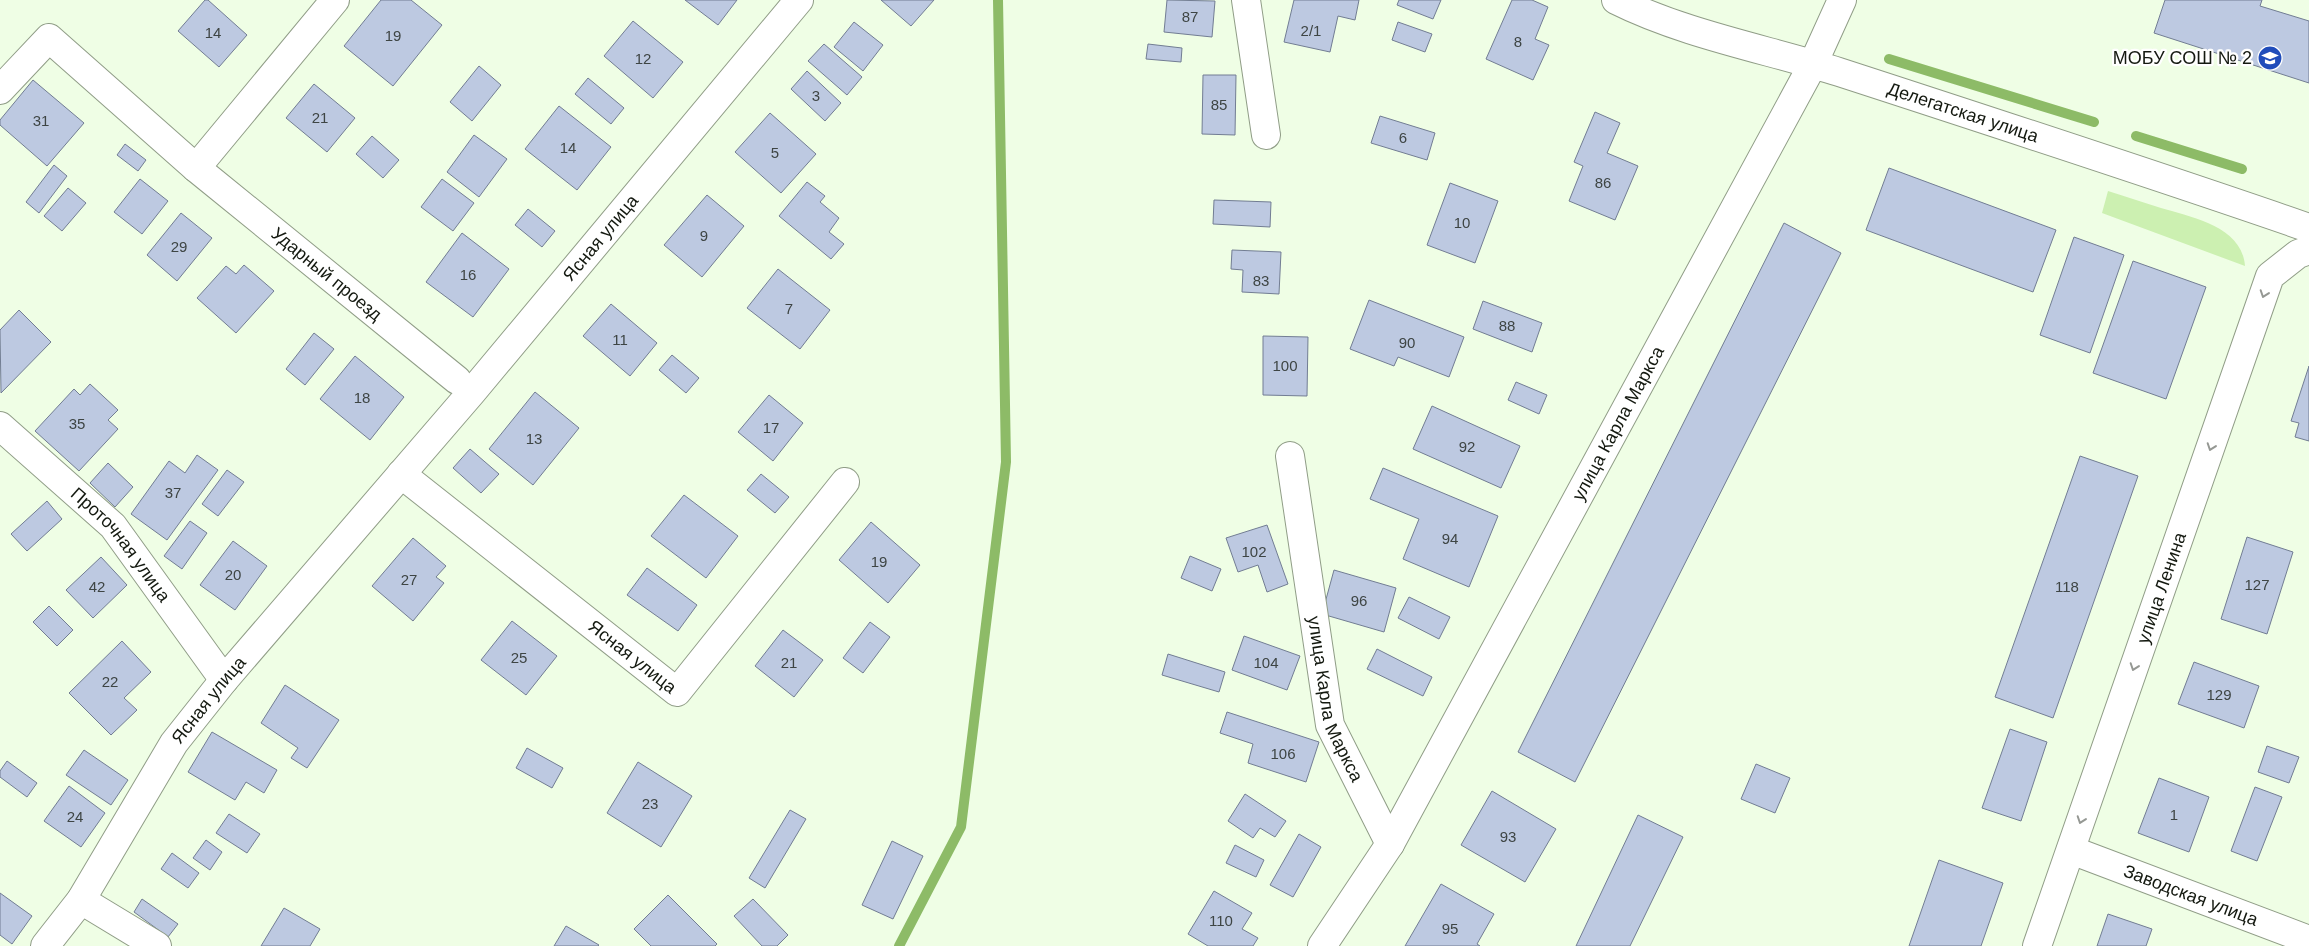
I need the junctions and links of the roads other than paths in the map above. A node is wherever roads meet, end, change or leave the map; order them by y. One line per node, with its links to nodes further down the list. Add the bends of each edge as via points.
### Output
1 (335, 0): 9 (street)
2 (799, 0): 15 (street, Ясная улица)
3 (1246, 0): 8 (street)
4 (1616, 0): 6 (street, Делегатская улица, via 1646,15)
5 (1842, 0): 6 (street, улица Карла Маркса)
6 (1813, 64): 10 (street, Делегатская улица, via 2108,158); 18 (street, улица Карла Маркса)
7 (0, 90): 9 (street, Ударный проезд, via 49,38)
8 (1266, 135)
9 (196, 168): 12 (street, Ударный проезд)
10 (2309, 228)
11 (2309, 250): 19 (street, улица Ленина, one-way to 19, via 2298,254 2270,276)
12 (457, 380)
13 (0, 426): 17 (street, Проточная улица, via 113,526)
14 (1290, 456): 18 (street, улица Карла Маркса, via 1330,725)
15 (401, 474): 16 (street, Ясная улица, via 677,692); 17 (street, Ясная улица)
16 (846, 482)
17 (224, 680): 20 (street, Ясная улица, via 174,743)
18 (1390, 844): 24 (street, улица Карла Маркса)
19 (2070, 850): 21 (street, Заводская улица); 25 (street, улица Ленина)
20 (81, 900): 22 (street, Ясная улица); 23 (street)
21 (2309, 940)
22 (45, 946)
23 (157, 946)
24 (1322, 946)
25 (2038, 946)

